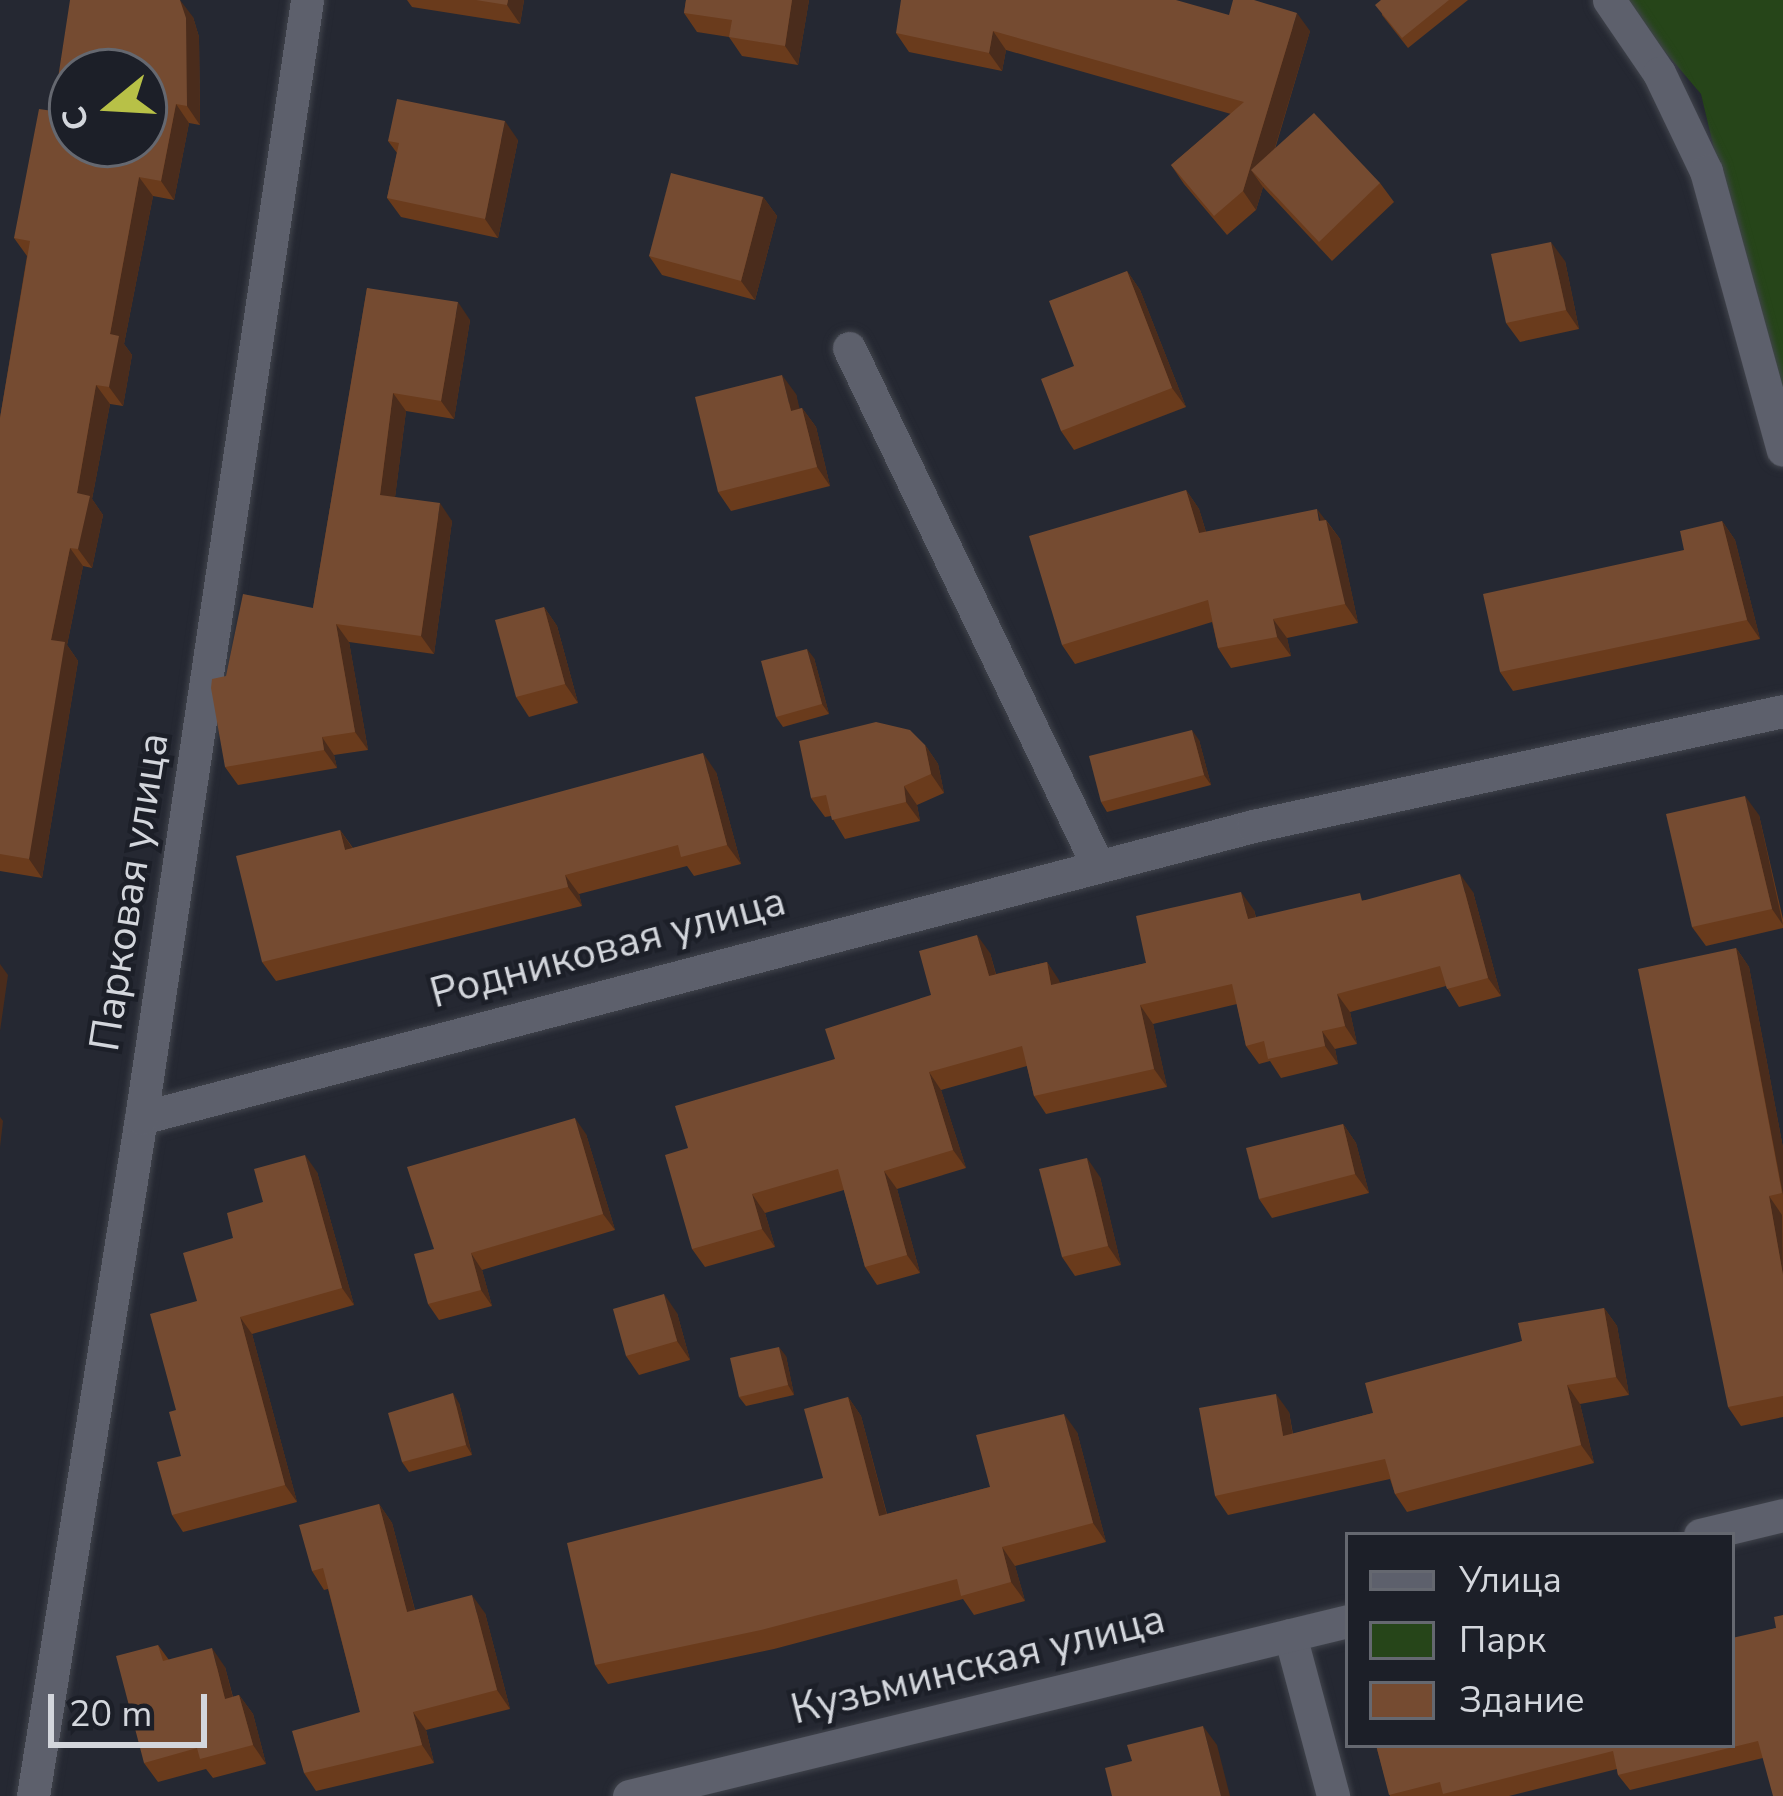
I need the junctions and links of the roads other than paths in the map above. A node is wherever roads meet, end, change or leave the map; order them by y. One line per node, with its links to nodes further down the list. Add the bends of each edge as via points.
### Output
1 (307, 0): 7 (street, Парковая улица)
2 (1609, 0): 4 (street, via 1659,74 1706,171)
3 (849, 348): 6 (street)
4 (1783, 450)
5 (1783, 711): 6 (street, Родниковая улица)
6 (1098, 866): 7 (street, Родниковая улица)
7 (141, 1118): 12 (street, Парковая улица)
8 (1783, 1515): 9 (street)
9 (1712, 1532)
10 (1345, 1622): 11 (street, Кузьминская улица)
11 (1291, 1635): 13 (street, Кузьминская улица); 14 (street)
12 (33, 1796)
13 (629, 1796)
14 (1333, 1796)

